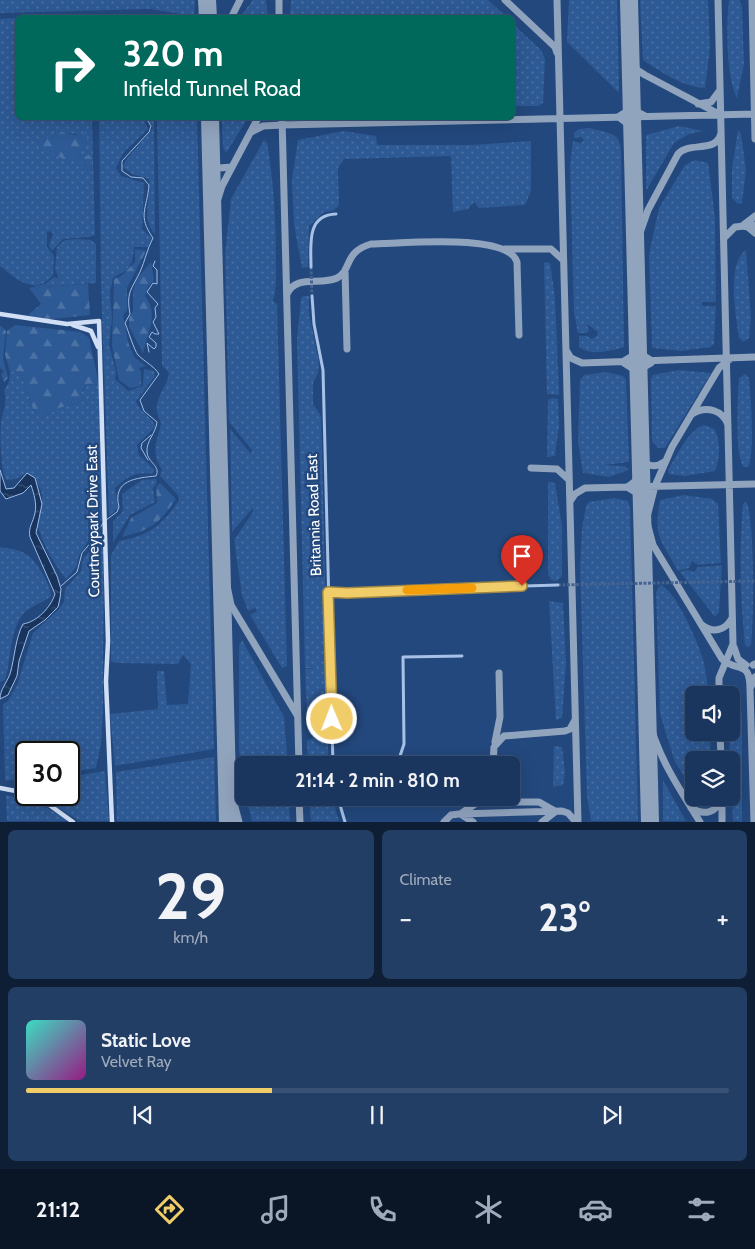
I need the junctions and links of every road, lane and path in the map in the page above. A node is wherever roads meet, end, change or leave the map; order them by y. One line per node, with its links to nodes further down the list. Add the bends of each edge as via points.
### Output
1 (336, 214): 2 (street, via 319,219 312,229)
2 (311, 267)
3 (312, 296): 8 (street, Britannia Road East, via 323,370)
4 (0, 314): 5 (street, Courtneypark Drive East)
5 (67, 324): 6 (street, via 85,327 94,334); 6 (street, Courtneypark Drive East, via 99,320)
6 (100, 359): 17 (street, Courtneypark Drive East)
7 (558, 585): 8 (street)
8 (328, 592): 10 (street, Britannia Road East)
9 (462, 656): 11 (street, via 403,657 404,744)
10 (333, 756)
11 (399, 756)
12 (0, 788): 13 (street)
13 (15, 791)
14 (51, 806): 16 (street)
15 (340, 806): 18 (street)
16 (73, 822)
17 (112, 822)
18 (345, 822)

